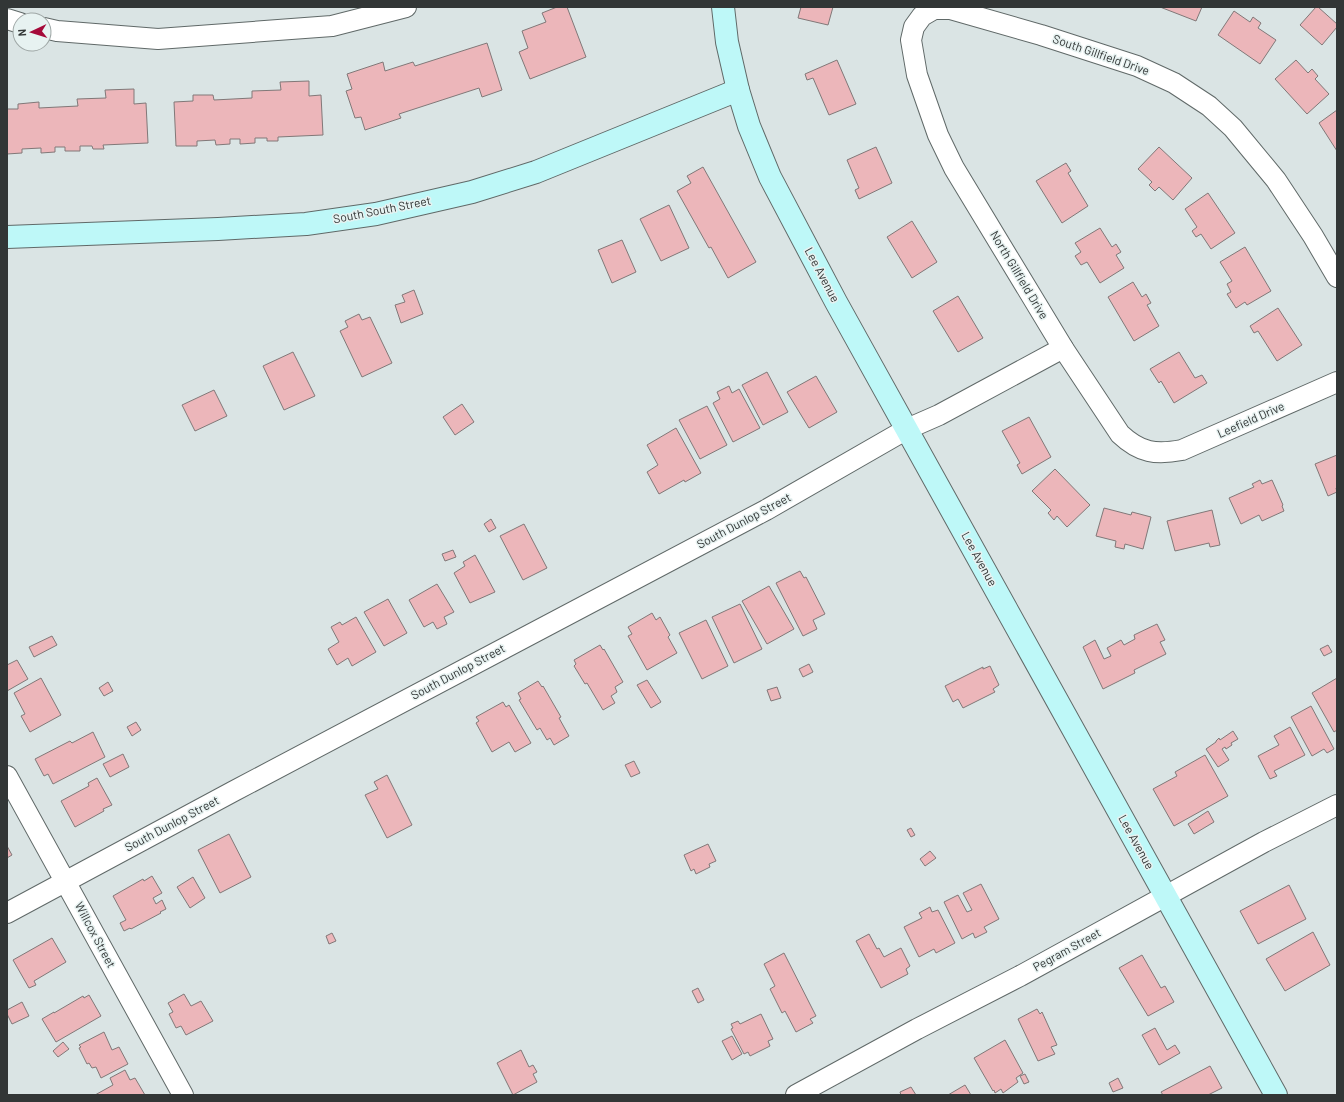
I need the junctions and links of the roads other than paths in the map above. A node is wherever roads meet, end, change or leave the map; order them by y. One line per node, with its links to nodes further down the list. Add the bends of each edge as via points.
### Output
1 (406, 7): 3 (street, via 332,26 158,39)
2 (723, 7): 5 (street, Lee Avenue, via 727,42)
3 (52, 30)
4 (915, 63): 7 (street, South Gillfield Drive, via 911,40 914,27 922,16 934,10 950,9 1041,34 1137,66 1174,83 1209,106 1233,128 1276,180); 8 (street, North Gillfield Drive, via 922,93 954,168)
5 (738, 90): 6 (street, South South Street, via 536,172 472,192 376,214 306,224); 10 (street, Lee Avenue, via 749,126 770,177)
6 (7, 237)
7 (1337, 276)
8 (1063, 348): 10 (street, South Dunlop Street, via 939,415); 11 (street, North Gillfield Drive, via 1120,434 1147,451)
9 (1337, 382): 11 (street, Leefield Drive, via 1182,450)
10 (907, 429): 14 (street, South Dunlop Street, via 766,510); 15 (street, Lee Avenue)
11 (1164, 454)
12 (7, 776): 14 (street, Willcox Street)
13 (1337, 804): 15 (street, Pegram Street)
14 (66, 881): 16 (street, South Dunlop Street); 17 (street, Willcox Street)
15 (1166, 895): 18 (street, Pegram Street); 19 (street, Lee Avenue)
16 (7, 914)
17 (183, 1095)
18 (796, 1095)
19 (1276, 1095)

